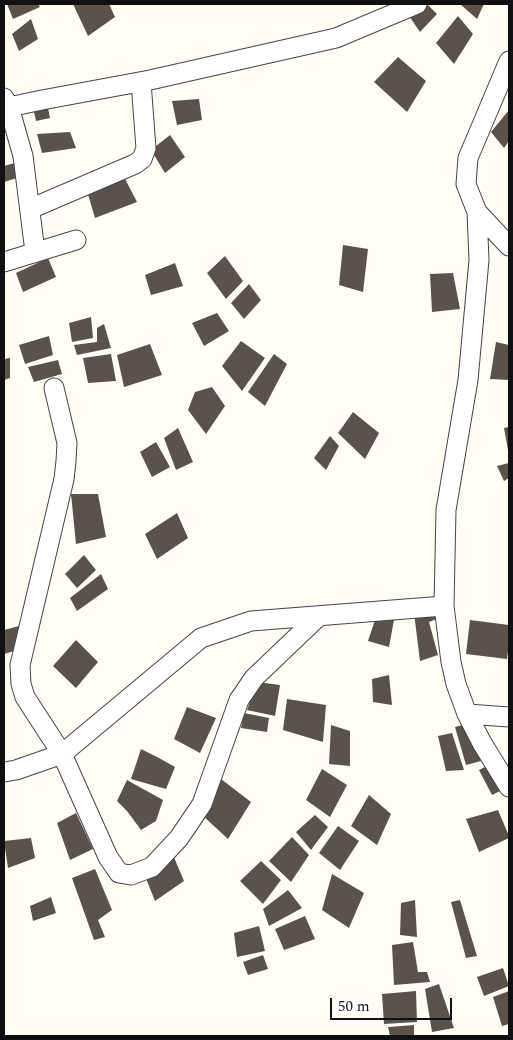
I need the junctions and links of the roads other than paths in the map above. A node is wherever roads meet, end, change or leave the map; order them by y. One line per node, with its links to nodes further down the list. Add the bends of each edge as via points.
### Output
1 (417, 4): 3 (street, via 336,38)
2 (509, 61): 6 (street, via 468,158 466,184)
3 (141, 82): 4 (street, via 42,100); 5 (street, via 146,148 142,159)
4 (6, 103): 5 (street, via 23,156)
5 (30, 209): 9 (street)
6 (477, 212): 8 (street); 12 (street, via 479,260 468,380 446,510)
7 (76, 240): 9 (street)
8 (509, 246)
9 (35, 252): 10 (street)
10 (4, 262)
11 (54, 388): 16 (street, via 67,443 64,479 20,665 25,697)
12 (444, 606): 13 (street); 14 (street, via 451,662)
13 (319, 616): 16 (street, via 251,621 201,638); 16 (street, via 254,678 240,700 202,804 179,838 152,867 131,875 119,873 108,857)
14 (467, 714): 15 (street); 18 (street)
15 (509, 717)
16 (62, 754): 17 (street)
17 (4, 772)
18 (509, 787)

